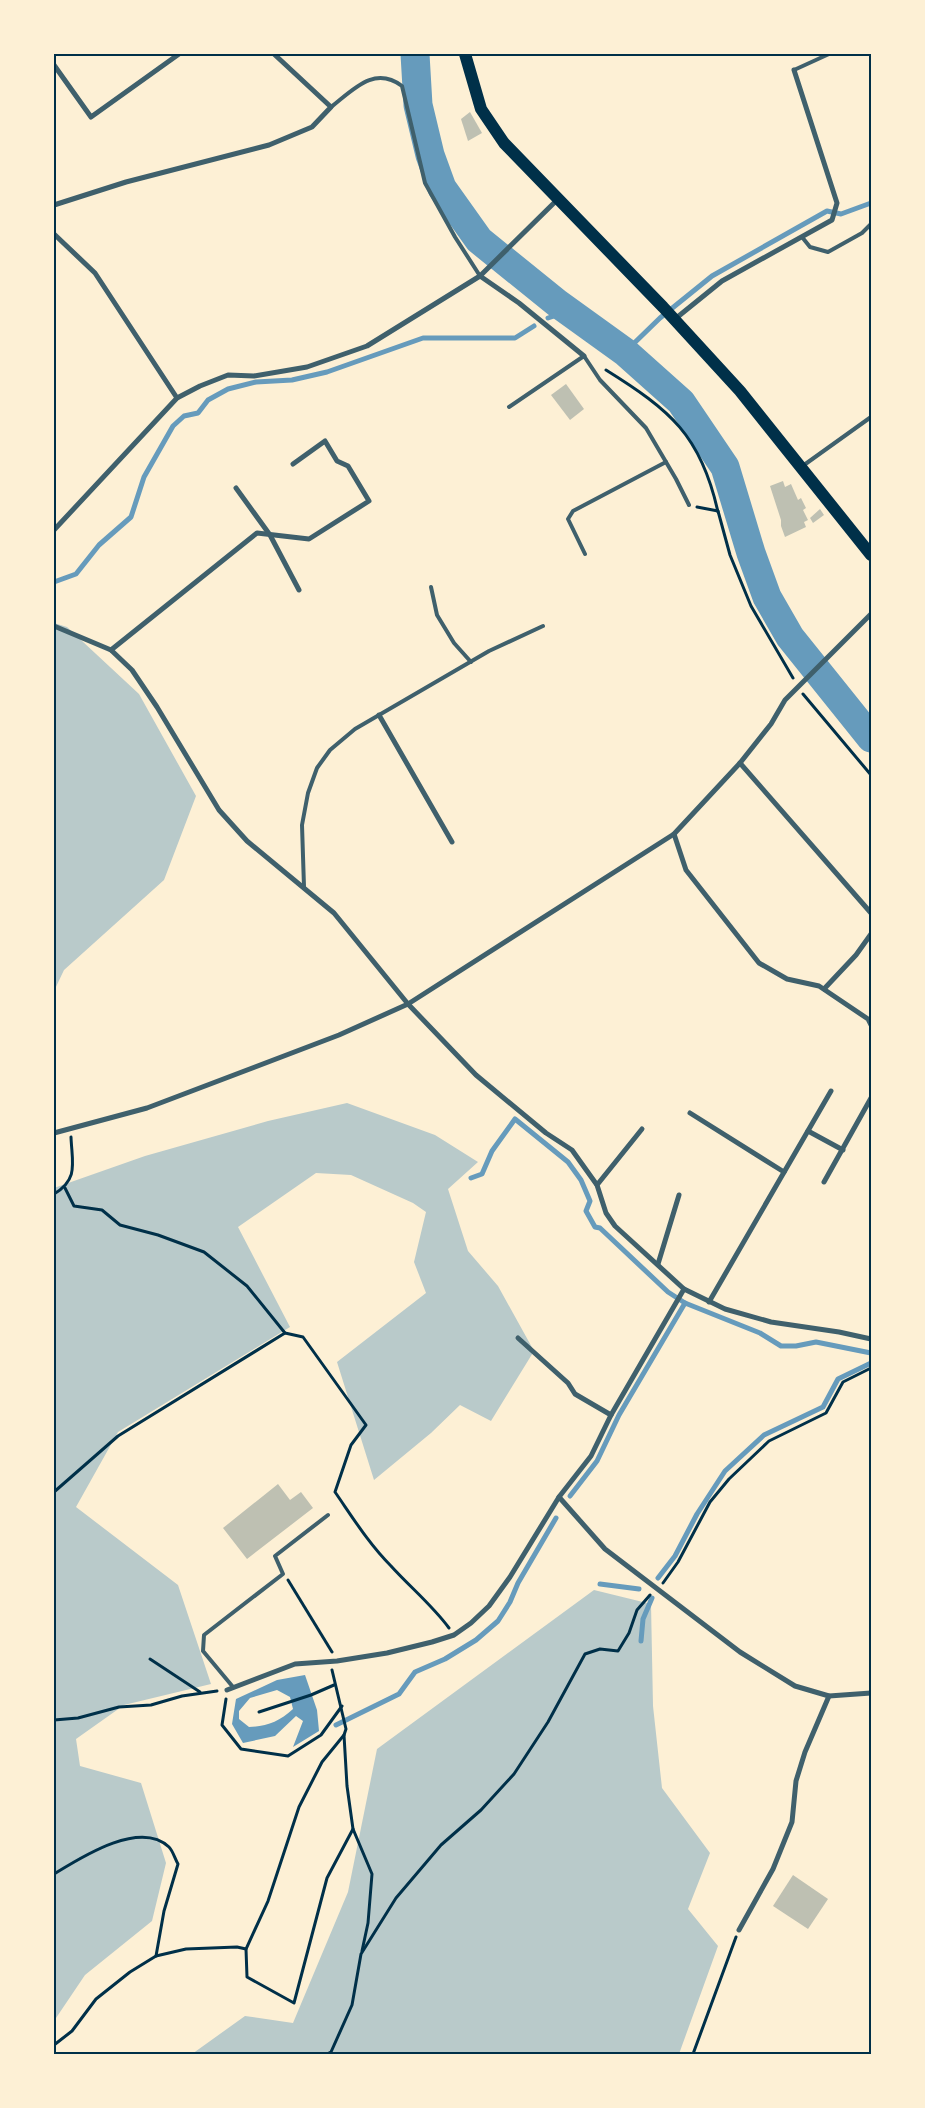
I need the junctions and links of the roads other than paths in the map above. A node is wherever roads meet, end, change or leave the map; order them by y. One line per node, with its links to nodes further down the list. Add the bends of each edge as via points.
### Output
1 (179, 54): 5 (street, via 91,117)
2 (274, 54): 7 (street)
3 (465, 54): 8 (main road, via 477,98 491,126 526,168)
4 (829, 54): 6 (lane)
5 (54, 65)
6 (794, 70): 12 (street, via 837,203 832,220)
7 (331, 107): 9 (street, via 312,127 269,145 126,182); 13 (lane, via 363,83 379,77 392,78 402,86 425,183)
8 (558, 198): 13 (street); 14 (main road)
9 (54, 205)
10 (871, 224): 12 (lane, via 862,233 828,252 810,247)
11 (54, 234): 16 (street, via 95,273)
12 (802, 237): 14 (street, via 722,281)
13 (480, 276): 15 (street); 16 (street, via 367,346 307,367 254,376 228,375)
14 (675, 319): 21 (main road)
15 (584, 356): 17 (lane); 19 (lane, via 600,380 646,428)
16 (177, 398): 24 (street)
17 (509, 407)
18 (871, 417): 21 (lane)
19 (666, 462): 23 (lane); 26 (lane, via 573,511 568,519)
20 (293, 464): 25 (street, via 325,442 337,461 348,466 368,501 309,539)
21 (802, 467): 27 (main road)
22 (236, 488): 25 (street)
23 (689, 505)
24 (54, 530)
25 (270, 534): 29 (street); 33 (street, via 257,533)
26 (585, 554)
27 (871, 555)
28 (431, 587): 34 (lane, via 437,615 454,643)
29 (299, 590)
30 (871, 614): 36 (street, via 785,700 771,724)
31 (54, 626): 33 (street)
32 (543, 626): 34 (lane)
33 (111, 650): 39 (street, via 132,670 219,810 247,841)
34 (471, 662): 35 (lane)
35 (379, 715): 38 (street); 39 (lane, via 355,729 330,750 318,768 308,793 302,825)
36 (740, 763): 37 (street); 40 (street)
37 (674, 834): 42 (street, via 686,870 758,963 787,979); 43 (street)
38 (452, 842)
39 (304, 887): 43 (street, via 334,913)
40 (871, 913)
41 (871, 934): 42 (street)
42 (824, 989): 44 (street, via 868,1019)
43 (408, 1004): 50 (street, via 340,1035 148,1108); 54 (street, via 476,1075 546,1134 572,1150)
44 (871, 1025)
45 (830, 1091): 49 (street)
46 (871, 1098): 51 (street)
47 (690, 1112): 52 (street)
48 (642, 1129): 54 (street)
49 (808, 1131): 51 (street); 52 (street)
50 (54, 1133)
51 (842, 1150): 53 (street)
52 (784, 1172): 58 (street)
53 (824, 1182)
54 (597, 1185): 56 (street, via 606,1213 615,1226)
55 (679, 1195): 56 (street)
56 (658, 1264): 57 (street)
57 (684, 1289): 58 (street); 61 (street)
58 (708, 1302): 60 (street, via 770,1322)
59 (518, 1338): 61 (street, via 568,1383 575,1394)
60 (871, 1339)
61 (611, 1416): 62 (street, via 590,1456)
62 (559, 1498): 64 (street, via 489,1606 454,1635 387,1653 295,1664); 67 (street, via 604,1549 740,1652 794,1686)
63 (328, 1515): 64 (lane, via 275,1556 283,1574 204,1635 203,1651)
64 (233, 1687): 65 (street)
65 (227, 1690)
66 (871, 1693): 67 (street)
67 (829, 1696): 68 (street, via 796,1781 792,1822 773,1869)
68 (738, 1930)

